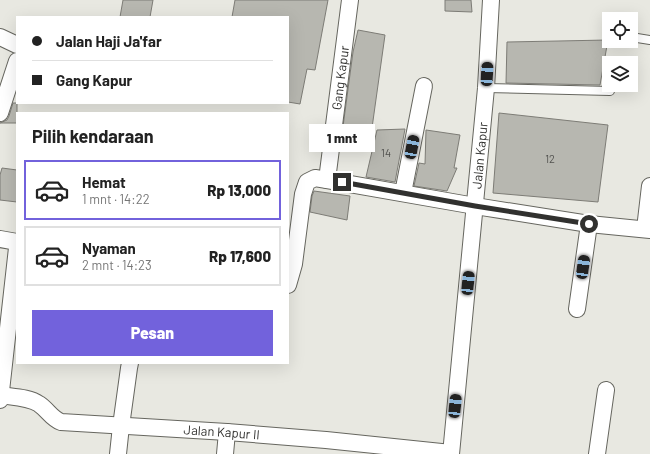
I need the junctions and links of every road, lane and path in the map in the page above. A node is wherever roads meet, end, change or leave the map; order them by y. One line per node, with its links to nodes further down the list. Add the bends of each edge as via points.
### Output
1 (350, 0): 12 (street, Gang Kapur)
2 (491, 0): 9 (street, Jalan Kapur)
3 (0, 37): 6 (street)
4 (638, 38): 5 (lane)
5 (650, 40)
6 (16, 45)
7 (16, 64): 11 (street)
8 (424, 86): 14 (street)
9 (486, 88): 10 (lane); 15 (street, Jalan Kapur)
10 (602, 91)
11 (0, 113)
12 (327, 180): 14 (street); 21 (street, via 315,178 307,182)
13 (650, 186): 17 (street)
14 (403, 193): 15 (street)
15 (475, 206): 16 (street); 31 (street, Jalan Kapur)
16 (589, 224): 17 (street); 23 (street)
17 (648, 230)
18 (0, 239): 19 (street)
19 (16, 242)
20 (16, 257): 26 (street)
21 (291, 263): 22 (street)
22 (289, 278)
23 (577, 309)
24 (130, 364): 28 (street)
25 (606, 390): 34 (street)
26 (0, 395): 27 (street); 28 (street, Jalan Kapur II, via 34,401 61,422)
27 (0, 400)
28 (121, 426): 29 (street, Jalan Kapur II); 32 (street)
29 (226, 432): 30 (street, Jalan Kapur II); 33 (street)
30 (326, 447): 31 (street, Jalan Kapur II)
31 (451, 453)
32 (118, 454)
33 (225, 454)
34 (597, 454)

